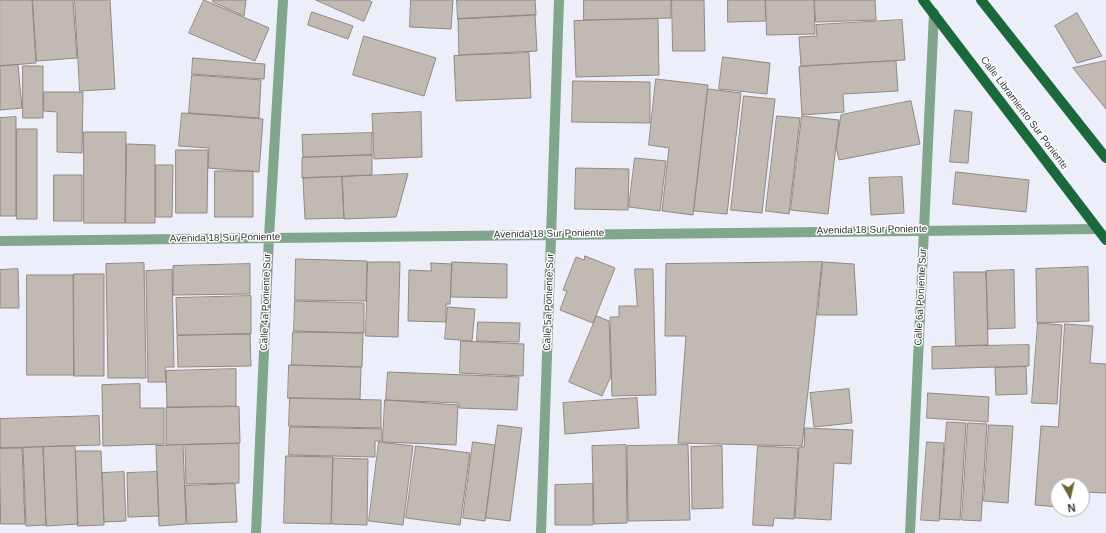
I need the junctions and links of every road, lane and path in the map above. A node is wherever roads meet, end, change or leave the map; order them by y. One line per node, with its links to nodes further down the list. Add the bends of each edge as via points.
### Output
1 (282, 0): 10 (street, Calle 4a Poniente Sur)
2 (559, 0): 9 (street, Calle 5a Poniente Sur)
3 (923, 0): 5 (main road, Calle Libramiento Sur Poniente)
4 (981, 0): 6 (main road)
5 (934, 14): 7 (main road, Calle Libramiento Sur Poniente); 8 (street, Calle 6a Poniente Sur)
6 (1106, 158)
7 (1097, 229): 8 (street, Avenida 18 Sur Poniente); 11 (main road, Calle Libramiento Sur Poniente)
8 (924, 230): 9 (street, Avenida 18 Sur Poniente); 15 (street, Calle 6a Poniente Sur)
9 (551, 234): 10 (street, Avenida 18 Sur Poniente); 14 (street, Calle 5a Poniente Sur)
10 (269, 238): 12 (street, Avenida 18 Sur Poniente); 13 (street, Calle 4a Poniente Sur)
11 (1106, 240)
12 (0, 241)
13 (256, 533)
14 (541, 533)
15 (910, 533)

